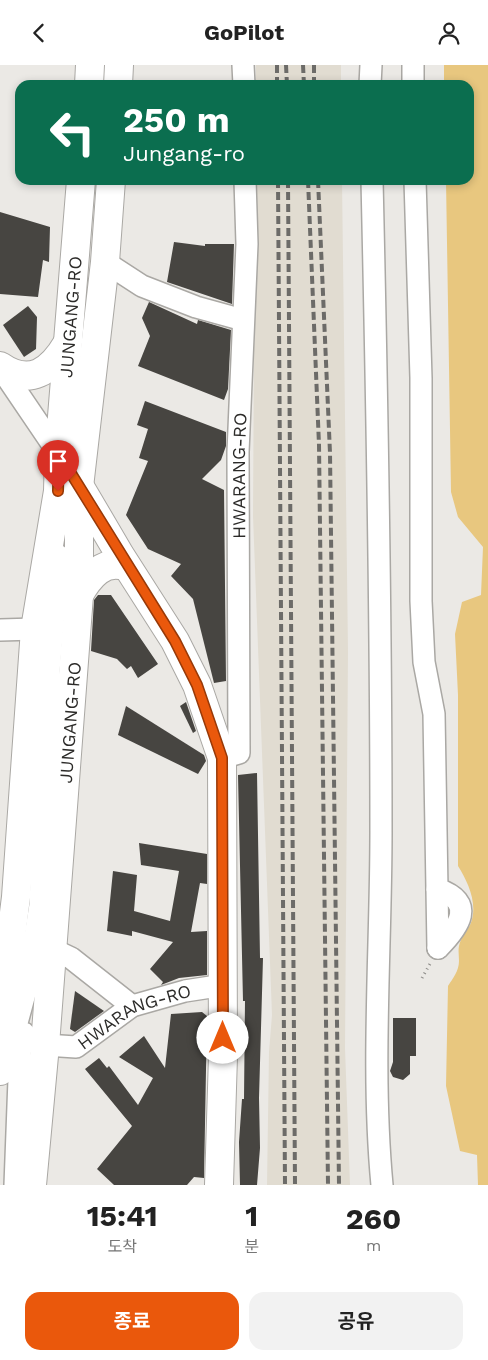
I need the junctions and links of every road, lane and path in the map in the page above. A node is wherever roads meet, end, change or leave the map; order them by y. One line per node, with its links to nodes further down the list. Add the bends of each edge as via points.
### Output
1 (90, 65): 6 (main road)
2 (119, 65): 7 (main road)
3 (243, 65): 8 (street)
4 (370, 65): 9 (street)
5 (413, 65): 10 (street)
6 (89, 80)
7 (118, 80)
8 (244, 80)
9 (370, 80)
10 (413, 80)
11 (81, 185): 18 (main road, JUNGANG-RO)
12 (110, 185): 16 (main road, JUNGANG-RO)
13 (246, 185): 17 (street, HWARANG-RO)
14 (372, 185): 38 (street, via 379,475 381,903 378,1106)
15 (415, 185): 27 (street, via 421,378 421,601 424,661 434,714)
16 (104, 262): 17 (street, JUNGANG-RO, via 142,286 196,307); 21 (main road, JUNGANG-RO)
17 (243, 320): 26 (street, HWARANG-RO, via 238,452 239,753)
18 (68, 344): 19 (main road, via 56,362 43,373 16,374); 20 (main road, JUNGANG-RO)
19 (0, 366): 20 (street)
20 (59, 454): 21 (main road, JUNGANG-RO)
21 (69, 489): 22 (main road); 23 (main road, JUNGANG-RO); 24 (main road, JUNGANG-RO); 34 (street, via 60,544 49,671 40,905 27,986)
22 (127, 567): 23 (main road, via 116,564 104,567 92,575); 26 (main road, via 175,641 197,685)
23 (79, 595): 28 (main road, JUNGANG-RO)
24 (35, 629): 25 (street); 33 (main road, JUNGANG-RO)
25 (0, 630)
26 (222, 758): 30 (main road)
27 (437, 889)
28 (56, 893): 29 (main road, JUNGANG-RO); 35 (street, via 20,1053)
29 (52, 949): 31 (street); 32 (main road, JUNGANG-RO)
30 (224, 985): 31 (street, HWARANG-RO, via 185,991); 37 (main road)
31 (132, 1006): 32 (street, HWARANG-RO, via 76,1047)
32 (45, 1045): 36 (main road, JUNGANG-RO)
33 (0, 1071)
34 (0, 1084)
35 (14, 1185)
36 (32, 1185)
37 (219, 1185)
38 (382, 1185)

